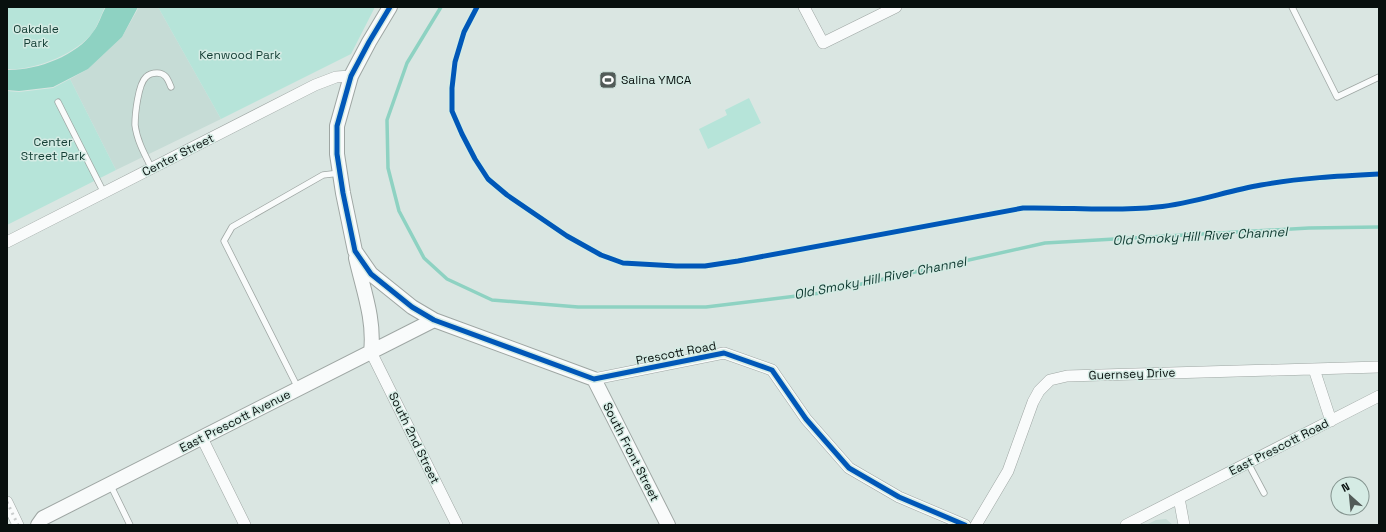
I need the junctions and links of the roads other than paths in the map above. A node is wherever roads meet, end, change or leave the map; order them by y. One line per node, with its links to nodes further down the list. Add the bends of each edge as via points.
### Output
1 (390, 7): 5 (street)
2 (804, 7): 3 (street, via 823,43)
3 (896, 7)
4 (1292, 7): 6 (lane, via 1337,97)
5 (351, 76): 9 (street, Center Street, via 336,77 315,85); 10 (street, via 337,126)
6 (1379, 77)
7 (171, 87): 9 (lane, via 166,76 153,73 145,77 140,87 135,125 140,146)
8 (58, 102): 11 (lane)
9 (152, 169): 11 (street, Center Street)
10 (340, 174): 13 (street); 19 (lane, via 323,175 232,227 224,241)
11 (104, 193): 12 (street, Center Street)
12 (7, 242)
13 (355, 251): 14 (street, via 372,274 412,307); 15 (street, via 371,323)
14 (434, 320): 15 (street, East Prescott Avenue); 18 (street)
15 (371, 352): 19 (street, East Prescott Avenue); 32 (street, South 2nd Street)
16 (1379, 367): 17 (street, Guernsey Drive)
17 (1314, 369): 21 (street); 35 (street, Guernsey Drive, via 1066,376 1050,380 1032,402 1008,471)
18 (594, 379): 33 (street, South Front Street); 34 (street, Prescott Road, via 724,353 772,370 806,419 849,468 899,497)
19 (299, 389): 22 (street, East Prescott Avenue)
20 (1379, 396): 21 (street, East Prescott Road)
21 (1332, 421): 23 (street, East Prescott Road)
22 (202, 438): 24 (street, East Prescott Avenue); 31 (street)
23 (1248, 463): 25 (lane); 26 (street, East Prescott Road)
24 (110, 484): 29 (street, East Prescott Avenue, via 43,518); 30 (lane)
25 (1264, 493)
26 (1179, 498): 36 (street); 37 (street)
27 (7, 502): 28 (street)
28 (18, 525)
29 (38, 525)
30 (130, 525)
31 (245, 525)
32 (457, 525)
33 (668, 525)
34 (965, 525)
35 (976, 525)
36 (1126, 525)
37 (1184, 525)

